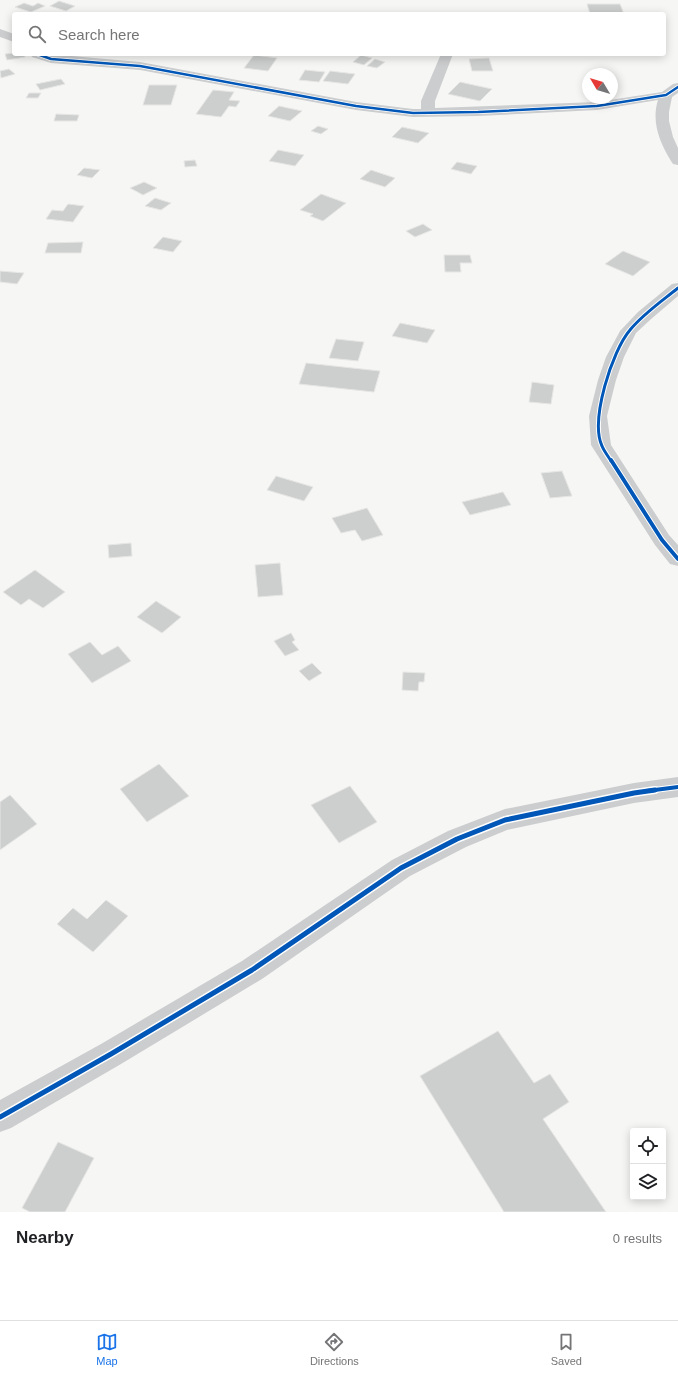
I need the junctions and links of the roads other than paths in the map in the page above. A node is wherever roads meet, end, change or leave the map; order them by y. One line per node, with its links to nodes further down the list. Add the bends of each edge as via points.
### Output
1 (0, 32): 2 (street)
2 (12, 37)
3 (44, 56): 6 (street)
4 (82, 56): 6 (street)
5 (446, 56): 8 (street, via 428,101)
6 (97, 62): 8 (street, via 155,69 363,107)
7 (672, 91): 8 (street, via 597,106); 9 (street, via 662,104 662,125 671,151)
8 (428, 112)
9 (678, 162)
10 (678, 288): 11 (street, via 629,331 607,380 598,416 601,444 662,540)
11 (678, 560)
12 (678, 787): 13 (street, via 505,820 457,838 401,868 252,970)
13 (0, 1117)

